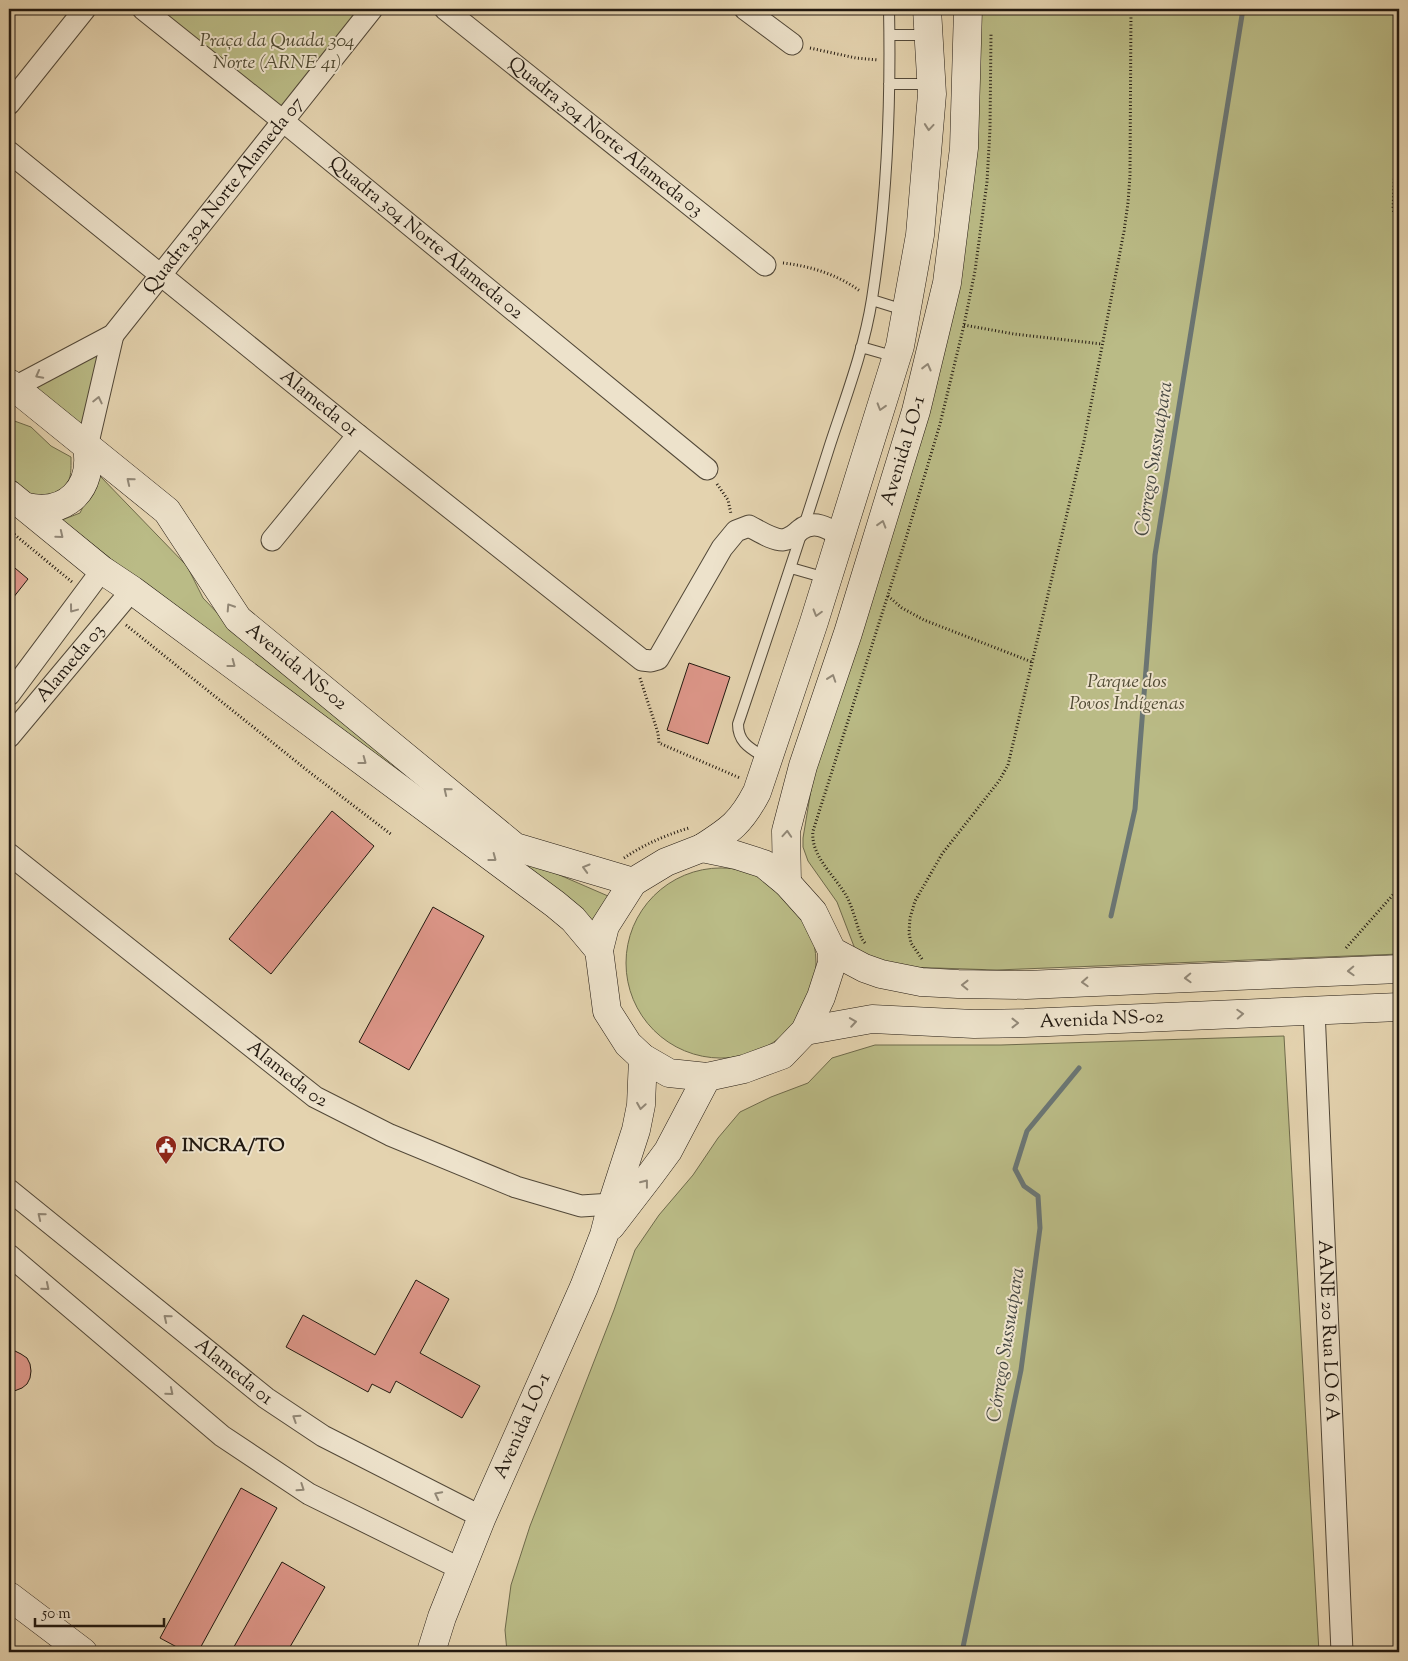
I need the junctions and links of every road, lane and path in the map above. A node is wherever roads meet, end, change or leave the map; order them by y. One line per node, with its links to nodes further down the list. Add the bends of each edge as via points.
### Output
1 (85, 9): 16 (street)
2 (143, 9): 17 (street, Quadra 304 Norte Alameda 02)
3 (372, 9): 17 (street, Quadra 304 Norte Alameda 07)
4 (445, 9): 20 (street, Quadra 304 Norte Alameda 03)
5 (745, 9): 11 (street)
6 (889, 9): 10 (lane)
7 (968, 9): 57 (street, Avenida LO-1, one-way to 7, via 786,831 803,766 916,412 947,283 964,148)
8 (1131, 9): 26 (path, via 1128,202)
9 (928, 22): 10 (lane); 15 (street, Avenida LO-1)
10 (890, 36): 12 (lane)
11 (792, 44): 12 (path, via 856,58)
12 (889, 61): 14 (lane)
13 (1399, 74): 19 (path, via 1393,210)
14 (889, 84): 15 (lane); 22 (lane, via 882,208)
15 (931, 84): 23 (street, Avenida LO-1, one-way to 23, via 920,234)
16 (9, 104)
17 (283, 120): 21 (street, Quadra 304 Norte Alameda 07); 32 (street, Quadra 304 Norte Alameda 02)
18 (9, 152): 21 (street, Alameda 01)
19 (1399, 219)
20 (765, 265): 22 (path, via 800,265 829,274 848,282)
21 (161, 275): 25 (street, Quadra 304 Norte Alameda 07); 30 (street, Alameda 01)
22 (872, 300): 23 (lane); 27 (lane)
23 (906, 310): 28 (street, Avenida LO-1)
24 (964, 325): 26 (path)
25 (113, 335): 29 (street, Quadra 304 Norte Alameda 07, one-way to 29); 31 (street, Quadra 304 Norte Alameda 07, one-way to 25)
26 (1102, 344): 47 (path, via 1084,441)
27 (861, 347): 28 (lane); 34 (lane)
28 (896, 357): 37 (street, Avenida LO-1, one-way to 37)
29 (11, 387): 31 (street, Avenida NS-02)
30 (358, 435): 38 (street); 46 (street, Alameda 01)
31 (87, 447): 33 (street, via 89,468 74,497 56,507 36,510); 56 (street, Avenida NS-02, one-way to 31, via 515,847 238,619 167,511)
32 (707, 469): 36 (path, via 728,500)
33 (17, 500): 40 (street, Avenida NS-02, one-way to 40)
34 (804, 527): 36 (street, via 783,540 749,526); 37 (street, via 822,525); 39 (lane)
35 (9, 530): 43 (path)
36 (736, 531): 46 (street, Alameda 01, via 722,548 658,659 642,660)
37 (841, 536): 41 (street, Avenida LO-1)
38 (272, 540)
39 (791, 568): 41 (lane); 50 (lane, via 738,724 738,733 744,743)
40 (102, 570): 42 (street, Avenida NS-02); 43 (street, Alameda 03)
41 (827, 578): 50 (street, Avenida LO-1, one-way to 50, via 814,622)
42 (132, 590): 45 (street, Alameda 03); 61 (street, Avenida NS-02, one-way to 61, via 555,904 573,919)
43 (85, 593): 48 (street, Alameda 03, one-way to 48)
44 (888, 596): 47 (path, via 924,620)
45 (112, 614): 49 (street, Alameda 03); 52 (path)
46 (630, 652): 50 (path, via 659,743 744,779)
47 (1032, 662): 63 (path, via 1005,771 942,854 911,911 911,943 923,960)
48 (9, 695)
49 (9, 737)
50 (762, 755): 53 (street, Avenida LO-1, via 757,792 746,812 730,830)
51 (814, 826): 59 (path, via 815,849 844,892 862,939)
52 (392, 835)
53 (697, 837): 55 (path, via 665,835); 56 (street, Avenida LO-1, via 666,862); 57 (street, via 764,864)
54 (9, 854): 71 (street, Alameda 02, via 315,1097 390,1135 516,1187 581,1206)
55 (617, 860)
56 (633, 882): 61 (street, via 605,926)
57 (787, 883): 62 (street, via 813,912)
58 (1399, 888): 60 (path)
59 (869, 946)
60 (1346, 948)
61 (599, 950): 68 (street, via 607,1011 628,1044)
62 (832, 951): 64 (street, Avenida NS-02, one-way to 62, via 989,985 921,982 892,977 870,971); 67 (street, via 832,963 821,997)
63 (917, 960)
64 (1399, 969)
65 (1399, 1006): 66 (street, Avenida NS-02)
66 (1314, 1010): 67 (street, Avenida NS-02, one-way to 66, via 872,1019 974,1024); 81 (street, AANE 20 Rua LO 6 A)
67 (805, 1031): 69 (street, via 782,1055 744,1069)
68 (643, 1058): 69 (street, via 670,1072); 71 (street, Avenida LO-1, one-way to 71, via 641,1105 636,1130)
69 (707, 1077): 72 (street, Avenida LO-1, one-way to 69, via 668,1150)
70 (9, 1190): 74 (street, Alameda 01, one-way to 70, via 323,1436 266,1398)
71 (612, 1204): 72 (street, Avenida LO-1)
72 (604, 1235): 74 (street, Avenida LO-1)
73 (9, 1256): 75 (street, one-way to 75, via 222,1436 310,1494)
74 (482, 1517): 75 (street, Avenida LO-1)
75 (461, 1569): 77 (street, Avenida LO-1)
76 (9, 1596): 78 (street)
77 (442, 1617): 79 (street, Avenida LO-1); 80 (street)
78 (83, 1652)
79 (431, 1652)
80 (454, 1652)
81 (1342, 1652)

